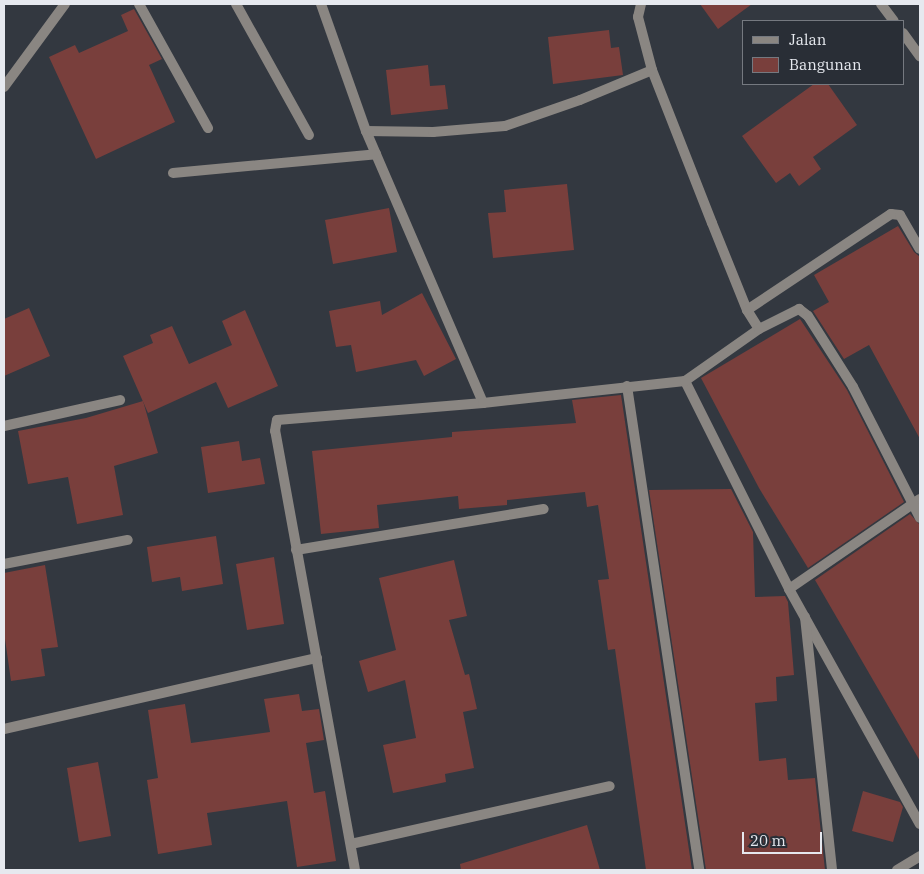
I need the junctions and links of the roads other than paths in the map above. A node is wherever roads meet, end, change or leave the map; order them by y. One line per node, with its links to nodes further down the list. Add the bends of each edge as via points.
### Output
1 (65, 4): 11 (street)
2 (139, 4): 12 (street)
3 (236, 4): 14 (street)
4 (321, 4): 13 (street)
5 (640, 4): 10 (street, via 638,17)
6 (880, 4): 7 (street)
7 (893, 20)
8 (904, 34): 9 (street)
9 (920, 56)
10 (652, 70): 13 (street, via 505,126 433,132); 18 (street)
11 (4, 87)
12 (208, 128)
13 (366, 131): 15 (street)
14 (309, 135)
15 (376, 154): 16 (street); 23 (street)
16 (173, 173)
17 (920, 249): 18 (street, via 900,216 891,214)
18 (747, 310): 19 (street)
19 (759, 329): 20 (street); 25 (street, via 789,312 799,310 808,316 853,387)
20 (685, 381): 21 (street); 31 (street)
21 (627, 386): 23 (street); 40 (street)
22 (120, 400): 24 (street)
23 (483, 403): 29 (street, via 277,420 275,431)
24 (4, 426)
25 (916, 502): 27 (street); 31 (street)
26 (544, 509): 29 (street)
27 (920, 518)
28 (128, 540): 30 (street)
29 (296, 550): 33 (street)
30 (4, 564)
31 (789, 589): 32 (street)
32 (804, 611): 36 (street); 41 (street)
33 (317, 658): 34 (street); 37 (street)
34 (4, 729)
35 (610, 786): 37 (street)
36 (920, 824)
37 (351, 844): 39 (street)
38 (920, 856): 42 (street)
39 (355, 870)
40 (699, 870)
41 (832, 870)
42 (897, 870)

